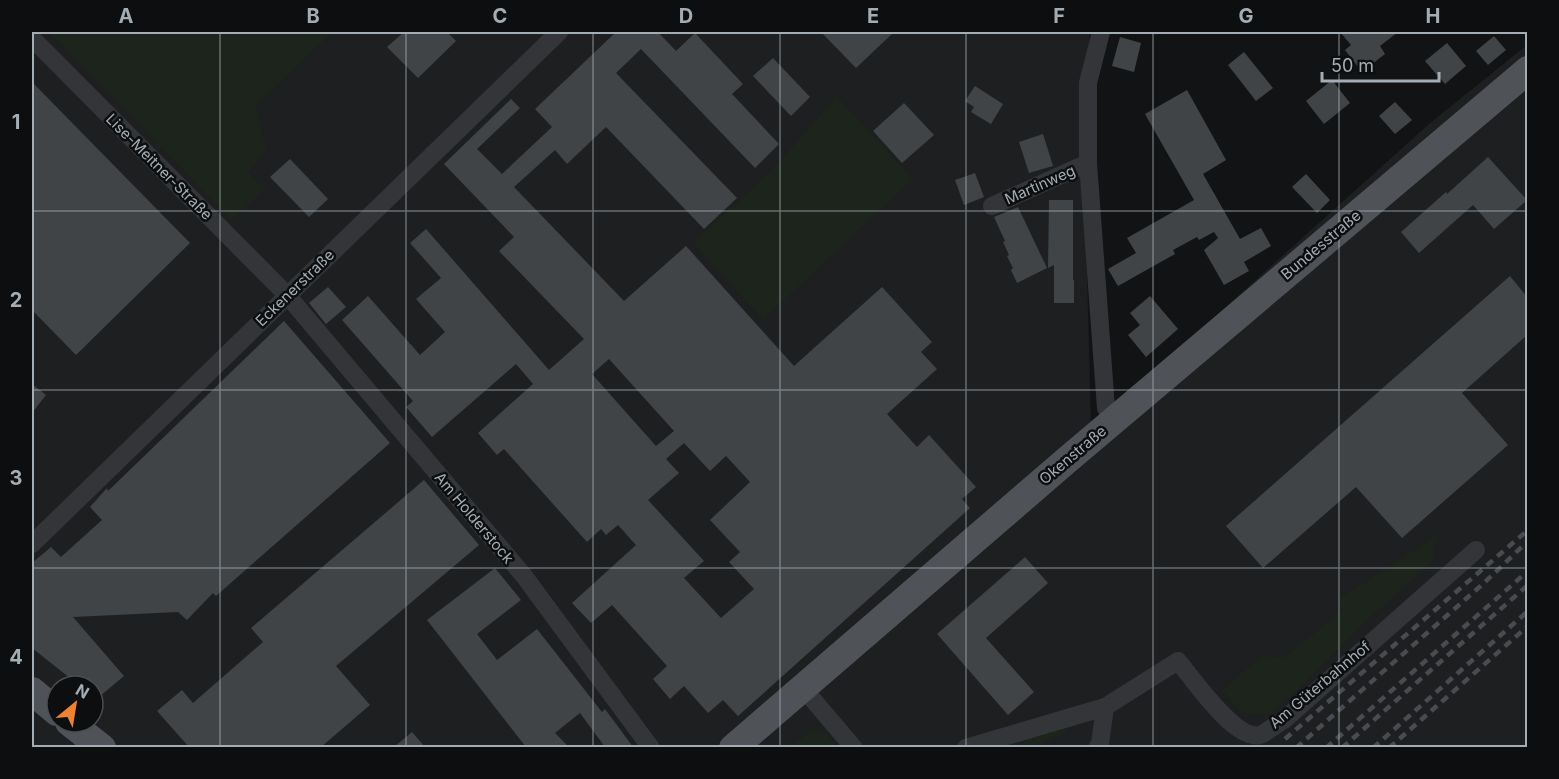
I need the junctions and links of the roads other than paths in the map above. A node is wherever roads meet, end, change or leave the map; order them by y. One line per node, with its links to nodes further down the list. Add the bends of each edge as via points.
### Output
1 (559, 32): 7 (street, Eckenerstraße)
2 (1101, 32): 5 (street, Okenstraße, via 1088,83)
3 (32, 38): 7 (street, Lise-Meitner-Straße)
4 (1527, 70): 8 (main road, Bundesstraße)
5 (1088, 163): 6 (street, Martinweg); 8 (street, Okenstraße, via 1106,408)
6 (992, 206)
7 (288, 295): 9 (street, Eckenerstraße); 17 (street, Am Holderstock, via 524,576)
8 (1115, 420): 11 (main road, Okenstraße)
9 (32, 544)
10 (1476, 549): 14 (street, Am Güterbahnhof, via 1284,720 1259,735 1246,733 1225,719 1178,661)
11 (803, 688): 18 (main road, Okenstraße); 19 (street)
12 (32, 691): 13 (main road)
13 (45, 702)
14 (1105, 707): 20 (street, Am Güterbahnhof); 21 (street)
15 (85, 734): 16 (main road)
16 (102, 747)
17 (651, 747)
18 (733, 747)
19 (854, 747)
20 (966, 747)
21 (1097, 747)

